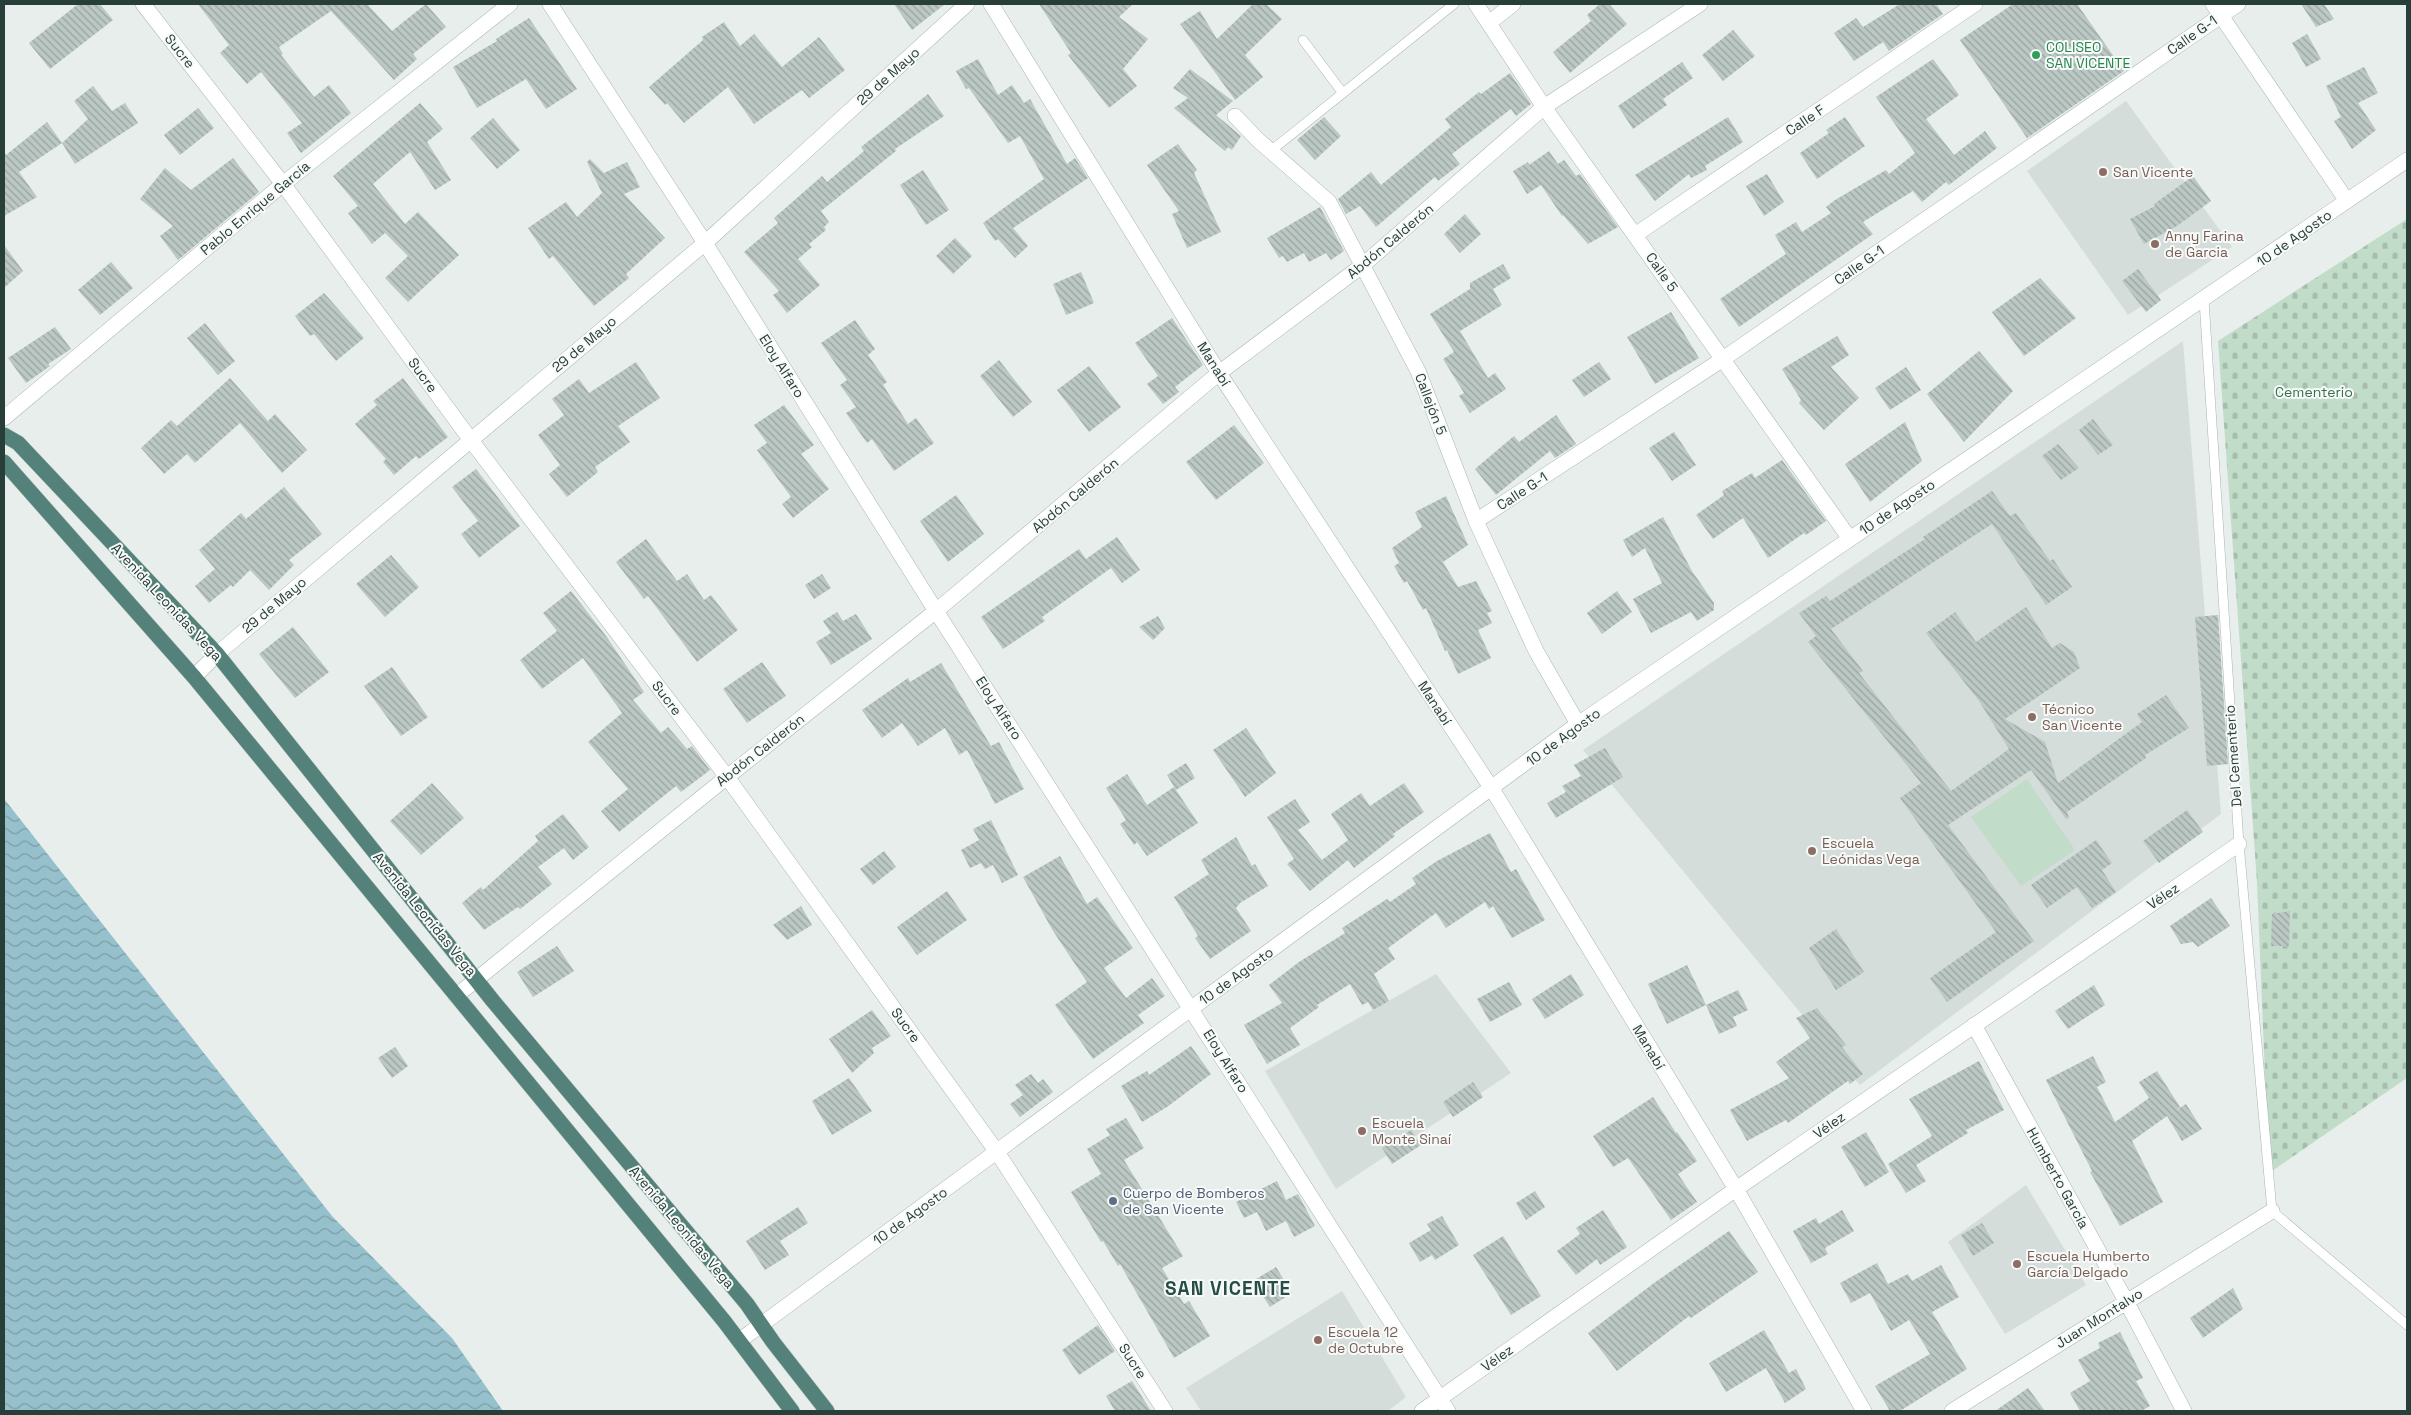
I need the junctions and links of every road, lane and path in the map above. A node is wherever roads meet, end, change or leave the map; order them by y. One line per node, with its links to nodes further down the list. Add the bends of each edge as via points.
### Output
1 (143, 4): 20 (street, Sucre)
2 (510, 4): 20 (street, Pablo Enrique García)
3 (550, 4): 23 (street, Eloy Alfaro)
4 (967, 4): 23 (street, 29 de Mayo)
5 (991, 4): 27 (street, Manabí)
6 (1454, 4): 15 (lane)
7 (1476, 4): 13 (street, Calle 5)
8 (1513, 4): 13 (street)
9 (1700, 4): 16 (street, Abdón Calderón)
10 (1976, 4): 22 (street, Calle F)
11 (2238, 4): 12 (street, Calle G-1)
12 (2217, 10): 21 (street); 26 (street, Calle G-1)
13 (1489, 24): 16 (street, Calle 5)
14 (1302, 40): 15 (lane)
15 (1342, 92): 18 (lane)
16 (1544, 106): 22 (street, Calle 5); 24 (street, Abdón Calderón)
17 (1235, 116): 18 (street, Callejón 5)
18 (1272, 150): 24 (street, Callejón 5, via 1329,202)
19 (2407, 160): 21 (street, 10 de Agosto)
20 (283, 184): 28 (street, Pablo Enrique García); 30 (street, Sucre)
21 (2347, 201): 25 (street, 10 de Agosto)
22 (1635, 235): 26 (street, Calle 5)
23 (704, 243): 30 (street, 29 de Mayo); 34 (street, Eloy Alfaro)
24 (1363, 266): 27 (street, Abdón Calderón); 32 (street, Callejón 5, via 1418,370)
25 (2204, 300): 33 (street, 10 de Agosto); 40 (lane, Del Cementerio)
26 (1723, 359): 32 (street, Calle G-1); 33 (street, Calle 5)
27 (1219, 373): 34 (street, Abdón Calderón); 39 (street, Manabí)
28 (4, 418)
29 (4, 435): 35 (highway, Avenida Leonidas Vega, via 18,442)
30 (470, 439): 35 (street, 29 de Mayo); 38 (street, Sucre)
31 (4, 462): 36 (highway, Avenida Leonidas Vega)
32 (1476, 521): 37 (street, Callejón 5, via 1536,650)
33 (1850, 539): 37 (street, 10 de Agosto)
34 (936, 611): 38 (street, Abdón Calderón); 43 (street, Eloy Alfaro)
35 (217, 654): 36 (street, 29 de Mayo); 41 (highway, Avenida Leonidas Vega)
36 (194, 677): 42 (highway, Avenida Leonidas Vega)
37 (1578, 724): 39 (street, 10 de Agosto)
38 (726, 777): 41 (street, Abdón Calderón); 45 (street, Sucre)
39 (1492, 789): 43 (street, 10 de Agosto); 46 (street, Manabí)
40 (2239, 844): 44 (street, Vélez); 47 (lane, Del Cementerio)
41 (477, 978): 42 (street, Abdón Calderón); 49 (highway, Avenida Leonidas Vega)
42 (456, 996): 51 (highway, Avenida Leonidas Vega)
43 (1192, 1008): 45 (street, 10 de Agosto); 52 (street, Eloy Alfaro)
44 (1974, 1025): 46 (street, Vélez); 48 (street, Humberto García)
45 (997, 1152): 49 (street, 10 de Agosto); 55 (street, Sucre)
46 (1736, 1189): 52 (street, Vélez); 58 (street, Manabí)
47 (2272, 1211): 48 (street, Juan Montalvo); 50 (lane)
48 (2126, 1301): 59 (street, Juan Montalvo); 60 (street, Humberto García)
49 (761, 1324): 51 (street, 10 de Agosto); 54 (highway, Avenida Leonidas Vega)
50 (2407, 1325)
51 (738, 1341): 53 (highway, Avenida Leonidas Vega)
52 (1440, 1398): 56 (street, Vélez); 57 (street, Eloy Alfaro)
53 (792, 1411)
54 (827, 1411)
55 (1165, 1411)
56 (1422, 1411)
57 (1448, 1411)
58 (1864, 1411)
59 (1952, 1411)
60 (2184, 1411)

